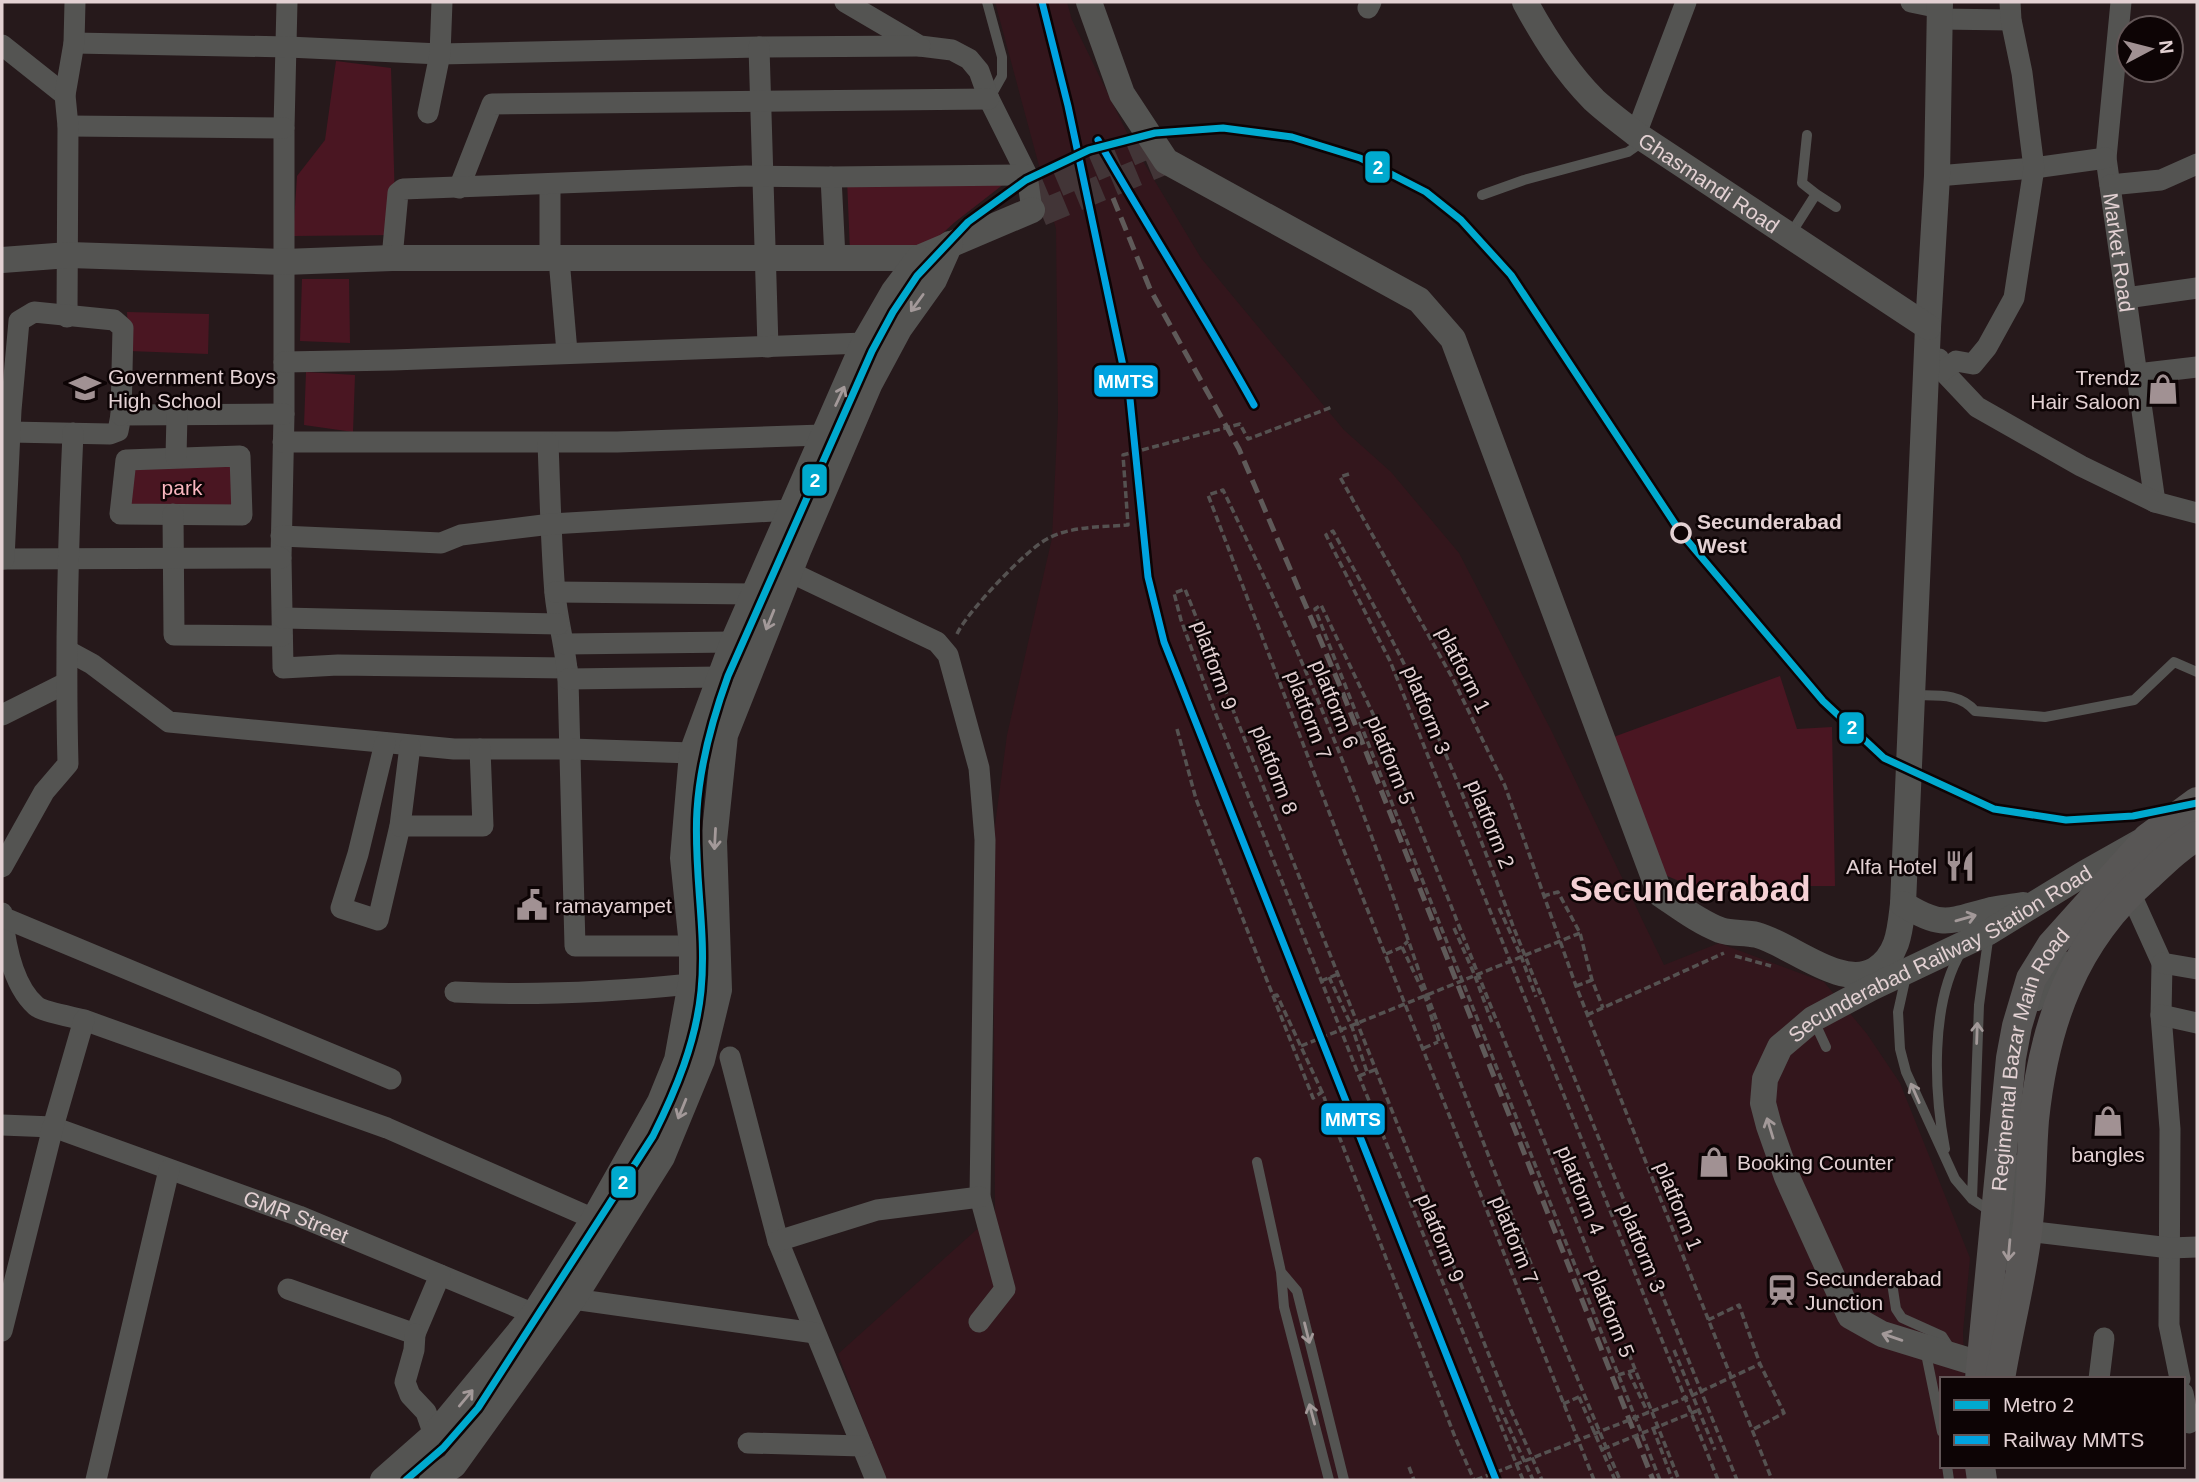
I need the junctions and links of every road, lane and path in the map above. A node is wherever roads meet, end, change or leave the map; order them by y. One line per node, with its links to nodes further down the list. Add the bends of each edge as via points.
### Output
1 (75, 2): 13 (street)
2 (287, 2): 16 (street)
3 (442, 2): 18 (street)
4 (845, 2): 15 (street)
5 (987, 2): 20 (lane, via 1002,57 1002,76)
6 (1089, 2): 118 (street, via 1122,94 1166,161 1419,300 1453,339 1660,894 1721,930 1757,935 1852,977 1867,975 1886,963 1899,939)
7 (1524, 2): 26 (street, Ghasmandi Road, via 1544,38 1594,100)
8 (1686, 2): 26 (street)
9 (1911, 2): 11 (street)
10 (2121, 2): 27 (street, Market Road)
11 (1939, 10): 12 (street); 32 (street)
12 (2011, 11): 29 (street)
13 (74, 43): 16 (street); 19 (street)
14 (2, 45): 19 (street)
15 (920, 46): 17 (street); 20 (street, via 952,50 970,59)
16 (288, 47): 18 (street); 24 (street)
17 (759, 47): 18 (street); 21 (street)
18 (440, 54): 22 (street)
19 (65, 95): 23 (street)
20 (989, 99): 21 (street); 30 (street)
21 (762, 101): 31 (street); 36 (street, via 492,104)
22 (428, 113)
23 (68, 126): 24 (street); 43 (street)
24 (284, 128): 50 (street)
25 (1807, 135): 37 (lane, via 1802,183)
26 (1641, 137): 38 (lane, via 1628,152); 41 (street, Ghasmandi Road)
27 (2106, 158): 29 (street); 35 (street, Market Road)
28 (2197, 164): 35 (street, via 2161,180)
29 (2034, 168): 32 (street); 60 (street, via 2014,298 1973,364 1956,361)
30 (1027, 175): 33 (street); 40 (street)
31 (763, 176): 33 (street); 34 (street); 48 (street)
32 (1937, 176): 54 (street)
33 (831, 177): 45 (street)
34 (550, 184): 36 (street); 47 (street)
35 (2110, 185): 52 (street, Market Road)
36 (458, 188): 44 (street, via 403,189 398,193)
37 (1816, 194): 39 (lane); 41 (lane)
38 (1482, 195)
39 (1836, 207)
40 (1032, 210): 42 (street)
41 (1790, 235): 54 (street, Ghasmandi Road)
42 (950, 244): 46 (street); 55 (street, one-way to 55, via 934,280 899,329)
43 (69, 255): 49 (street); 50 (street); 53 (street)
44 (392, 258): 47 (street); 50 (street)
45 (835, 258): 46 (street); 48 (street)
46 (919, 258): 55 (street, via 894,291)
47 (555, 259): 48 (street); 57 (street)
48 (765, 259): 56 (street)
49 (2, 260)
50 (284, 261): 58 (street)
51 (2197, 288): 52 (street)
52 (2126, 298): 61 (street, Market Road)
53 (67, 317): 63 (street, via 34,312 19,321); 65 (street, via 114,320 123,328)
54 (1928, 327): 60 (street); 100 (street)
55 (876, 345): 56 (street); 69 (street, one-way to 55); 76 (street, via 870,383)
56 (768, 346): 57 (street)
57 (566, 352): 58 (street)
58 (284, 362): 64 (street)
59 (2197, 367): 61 (street)
60 (1943, 371): 75 (street, via 1977,407)
61 (2137, 373): 75 (street, Market Road)
62 (1332, 407): 95 (path, via 1248,439 1240,424 1122,455 1128,525 1046,539 972,610)
63 (6, 410): 67 (street)
64 (284, 414): 66 (street); 70 (street)
65 (121, 415): 66 (street); 68 (street, via 118,431)
66 (177, 415): 72 (street)
67 (10, 432): 68 (street); 84 (street)
68 (73, 433): 85 (street)
69 (822, 435): 71 (street); 76 (street)
70 (283, 442): 71 (street); 81 (street)
71 (548, 443): 79 (street)
72 (176, 457): 78 (street, via 126,460 120,514); 78 (street, via 240,456 242,515)
73 (1349, 474): 115 (path, platform 1, via 1340,477 1453,679 1505,786)
74 (1218, 492): 127 (path, platform 6, via 1223,490 1273,592); 132 (path, platform 7, via 1208,495)
75 (2155, 502): 77 (street)
76 (802, 512): 79 (street); 86 (street)
77 (2197, 513)
78 (173, 514): 82 (street)
79 (551, 524): 81 (street, via 441,543); 87 (street)
80 (1333, 531): 117 (path, platform 2, via 1421,698); 119 (path, platform 3, via 1326,535 1390,661)
81 (281, 536): 83 (street)
82 (173, 557): 83 (street); 85 (street); 91 (street, via 174,635)
83 (281, 558): 91 (street)
84 (3, 559): 85 (street)
85 (68, 559): 94 (street)
86 (778, 569): 89 (street); 95 (street, via 937,642); 108 (street, one-way to 108, via 725,735)
87 (555, 592): 89 (street); 92 (street)
88 (1174, 593): 138 (path, platform 8, via 1185,589); 144 (path, platform 9, via 1213,707)
89 (754, 594): 93 (street)
90 (1321, 606): 123 (path, platform 4, via 1384,737); 124 (path, platform 5, via 1315,609)
91 (283, 627): 92 (street); 97 (street, via 283,668 338,665)
92 (562, 634): 93 (street); 97 (street)
93 (733, 642): 98 (street)
94 (68, 651): 99 (street); 103 (street, via 169,722)
95 (948, 655): 180 (street, via 979,768 985,840)
96 (2197, 672): 100 (lane, via 2174,662 2134,700 2045,717 1975,711 1966,701 1947,696)
97 (568, 674): 98 (street); 106 (street)
98 (720, 677): 107 (street)
99 (66, 683): 101 (street); 113 (street, via 68,764 44,792)
100 (1912, 695): 118 (street)
101 (2, 715)
102 (1177, 729): 147 (path, via 1196,799)
103 (385, 743): 104 (street); 110 (street, via 341,908 378,920)
104 (410, 746): 105 (street); 110 (street)
105 (480, 749): 106 (street); 110 (street, via 483,826)
106 (571, 749): 107 (street); 129 (street, via 575,946)
107 (692, 753): 108 (street); 129 (street, via 683,858)
108 (723, 757): 139 (street, one-way to 139, via 714,841)
109 (2197, 802): 112 (main road, Regimental Bazar Main Road)
110 (400, 826)
111 (2197, 836): 114 (main road, Regimental Bazar Main Road)
112 (2148, 838): 116 (street, Secunderabad Railway Station Road); 183 (main road, Regimental Bazar Main Road, via 2052,944 2031,979 2011,1058)
113 (2, 867)
114 (2126, 894): 122 (lane); 134 (street); 183 (main road, Regimental Bazar Main Road, via 2068,980 2044,1055)
115 (1543, 896): 126 (path, via 1558,892); 145 (path, platform 1)
116 (2035, 903): 118 (street, one-way to 116, via 1925,916 1951,922); 125 (street, Secunderabad Railway Station Road)
117 (1505, 904): 120 (path); 150 (path, platform 2)
118 (1903, 904)
119 (1490, 908): 120 (path); 151 (path, platform 3)
120 (1499, 908): 133 (path)
121 (2, 915): 157 (street, via 8,957 37,1007); 172 (street)
122 (2090, 923)
123 (1456, 927): 124 (path); 140 (path); 158 (path, platform 4)
124 (1443, 930): 161 (path, platform 5)
125 (1989, 932): 128 (street, Secunderabad Railway Station Road); 181 (lane, one-way to 125, via 1979,1006)
126 (1580, 933): 133 (path, bridge); 143 (path)
127 (1409, 941): 130 (path); 162 (path, platform 6)
128 (1965, 945): 137 (street, Secunderabad Railway Station Road); 178 (lane, via 1947,983 1937,1060 1936,1091)
129 (692, 946): 142 (street)
130 (1402, 947): 132 (path); 148 (path)
131 (2066, 950): 156 (lane)
132 (1386, 954): 166 (path, platform 7)
133 (1521, 956): 140 (path, bridge); 149 (path)
134 (2162, 963): 136 (street); 154 (street)
135 (1777, 968): 152 (path, via 1724,953)
136 (2197, 969)
137 (1907, 971): 155 (street, Secunderabad Railway Station Road); 178 (lane, one-way to 137, via 1900,1049 1898,1012)
138 (1338, 974): 141 (path); 169 (path, platform 8)
139 (719, 976): 142 (street); 168 (street, via 719,990)
140 (1475, 976): 148 (path, bridge); 158 (path)
141 (1329, 977): 144 (path); 160 (path)
142 (691, 980): 146 (street, via 608,993); 168 (street)
143 (1592, 980): 145 (path); 152 (path)
144 (1321, 981): 171 (path, platform 9)
145 (1576, 986): 153 (path, platform 1)
146 (455, 992)
147 (1275, 995): 164 (path); 173 (path, via 1313,1098)
148 (1425, 996): 160 (path, bridge); 163 (path)
149 (1536, 997): 150 (path); 151 (path)
150 (1543, 998): 202 (path, platform 2)
151 (1528, 1002): 204 (path, platform 3)
152 (1603, 1008): 153 (path)
153 (1587, 1015): 195 (path, platform 1)
154 (2161, 1015): 159 (street); 186 (street, via 2170,1129)
155 (1813, 1019): 165 (lane); 203 (street, Secunderabad Railway Station Road, one-way to 155, via 1882,1334 1850,1316 1769,1126 1763,1103 1772,1061 1780,1046)
156 (2034, 1019)
157 (84, 1020): 175 (street); 182 (street, via 387,1128)
158 (1494, 1022): 161 (path); 207 (path, platform 4)
159 (2197, 1023)
160 (1352, 1027): 164 (path, bridge); 170 (path)
161 (1482, 1028): 210 (path, platform 5)
162 (1445, 1041): 163 (path); 214 (path, platform 6)
163 (1438, 1042): 166 (path)
164 (1301, 1046): 173 (path)
165 (1826, 1047)
166 (1423, 1048): 217 (path, platform 7)
167 (730, 1057): 184 (street)
168 (689, 1062): 182 (street, via 660,1102); 193 (street, one-way to 193, via 662,1157)
169 (1377, 1069): 170 (path); 216 (path, platform 8)
170 (1367, 1072): 171 (path)
171 (1359, 1076): 220 (path, platform 9)
172 (391, 1079)
173 (1322, 1092): 244 (path)
174 (2, 1125): 175 (street, GMR Street)
175 (53, 1127): 179 (street, GMR Street); 197 (street)
176 (2016, 1150): 183 (lane)
177 (1257, 1162): 187 (lane)
178 (1949, 1169): 181 (lane)
179 (169, 1170): 189 (street, GMR Street, via 299,1216); 237 (street)
180 (980, 1197): 184 (street, via 877,1210); 196 (street, via 1005,1289)
181 (1972, 1199): 183 (lane)
182 (594, 1219): 194 (street)
183 (2012, 1222): 186 (street); 188 (lane, one-way to 188); 200 (main road, Regimental Bazar Main Road); 208 (main road, Regimental Bazar Main Road)
184 (778, 1241): 198 (street)
185 (2197, 1247): 186 (street)
186 (2171, 1248): 212 (street, via 2169,1325)
187 (1281, 1272): 241 (lane, one-way to 187, via 1284,1307); 242 (lane, one-way to 242, via 1297,1291)
188 (2008, 1273)
189 (440, 1275): 194 (street, GMR Street); 199 (street)
190 (1892, 1283): 208 (lane, via 1902,1318 1942,1336)
191 (2007, 1286): 200 (lane)
192 (288, 1289): 199 (street)
193 (573, 1299): 198 (street); 239 (street, via 454,1465)
194 (534, 1314): 227 (street, one-way to 194)
195 (1708, 1320): 206 (path, via 1739,1305); 225 (path, platform 1)
196 (979, 1322)
197 (2, 1332)
198 (815, 1333): 229 (street)
199 (415, 1334): 227 (street, via 405,1382 426,1412)
200 (2008, 1336): 208 (main road, Regimental Bazar Main Road)
201 (2104, 1338): 211 (street)
202 (1681, 1344): 205 (path); 230 (path, platform 2)
203 (1925, 1347): 208 (street, Secunderabad Railway Station Road); 222 (lane)
204 (1666, 1350): 205 (path); 233 (path, platform 3)
205 (1674, 1350): 213 (path)
206 (1760, 1364): 213 (path, bridge); 225 (path, via 1784,1413)
207 (1635, 1370): 209 (path); 236 (path, platform 4)
208 (1983, 1370)
209 (1629, 1373): 210 (path, platform 5); 221 (path)
210 (1618, 1375): 251 (path, platform 5)
211 (2099, 1377)
212 (2180, 1377)
213 (1693, 1395): 219 (path, bridge); 221 (path, bridge)
214 (1581, 1396): 217 (path); 226 (path); 250 (path, platform 6)
215 (2185, 1402): 223 (street)
216 (1508, 1404): 218 (path); 247 (path, platform 8)
217 (1563, 1404): 248 (path, platform 7)
218 (1500, 1408): 220 (path); 234 (path)
219 (1699, 1410): 224 (path, bridge); 232 (path)
220 (1494, 1412): 245 (path, platform 9)
221 (1648, 1412): 226 (path, bridge)
222 (1940, 1422)
223 (2190, 1424)
224 (1653, 1429): 231 (path, bridge); 252 (path)
225 (1752, 1430): 256 (path, platform 1)
226 (1596, 1434): 231 (path, bridge); 234 (path, bridge)
227 (434, 1435): 238 (street)
228 (748, 1443): 229 (street)
229 (862, 1446): 240 (street)
230 (1723, 1448): 232 (path); 255 (path, platform 2)
231 (1603, 1449): 249 (path)
232 (1715, 1450): 233 (path)
233 (1709, 1458): 254 (path, platform 3)
234 (1524, 1460): 244 (path, bridge); 246 (path)
235 (1409, 1467): 243 (path)
236 (1673, 1468): 252 (path, platform 4); 253 (path, platform 4)
237 (96, 1480)
238 (383, 1480)
239 (432, 1480)
240 (876, 1480)
241 (1329, 1480)
242 (1344, 1480)
243 (1414, 1480)
244 (1475, 1480)
245 (1523, 1480)
246 (1533, 1480)
247 (1542, 1480)
248 (1594, 1480)
249 (1615, 1480)
250 (1620, 1480)
251 (1660, 1480)
252 (1669, 1480)
253 (1679, 1480)
254 (1718, 1480)
255 (1737, 1480)
256 (1772, 1480)

